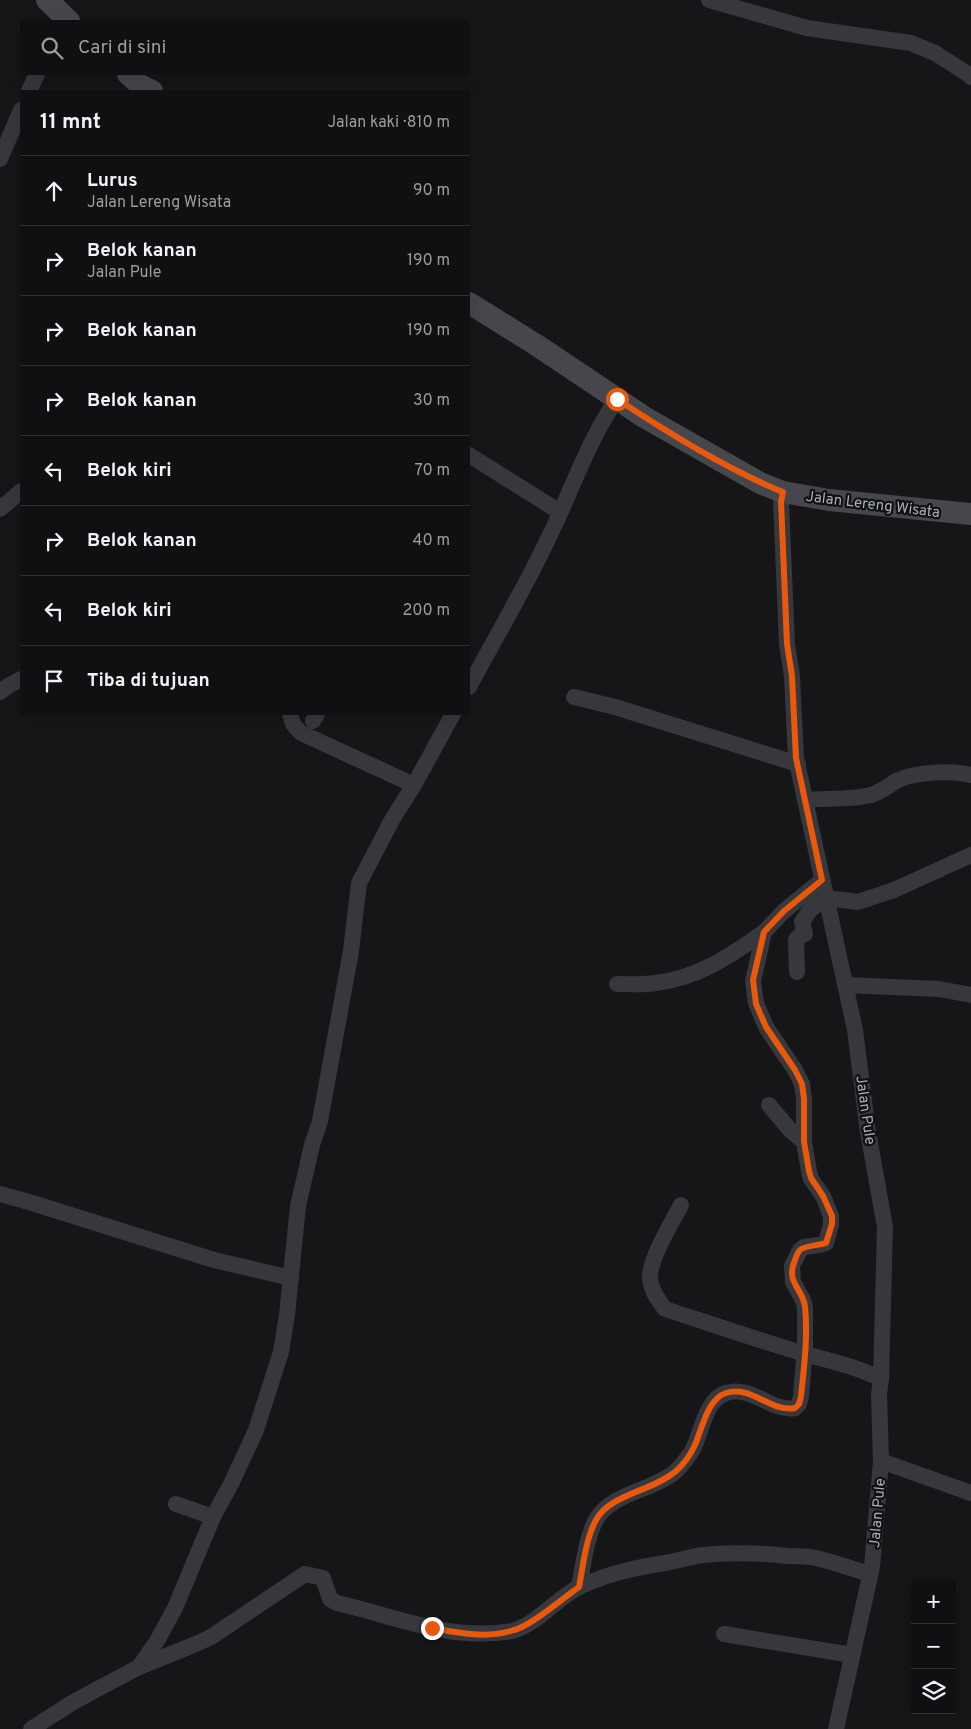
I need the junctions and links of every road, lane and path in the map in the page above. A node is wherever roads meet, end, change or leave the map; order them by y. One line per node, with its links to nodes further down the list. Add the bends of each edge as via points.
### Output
1 (709, 0): 4 (street, via 807,28 911,44 935,53)
2 (37, 75): 5 (street)
3 (129, 75): 6 (main road)
4 (971, 77)
5 (29, 90)
6 (150, 90)
7 (20, 112): 8 (street)
8 (0, 159)
9 (470, 304): 10 (main road, Jalan Lereng Wisata)
10 (617, 399): 13 (main road, Jalan Lereng Wisata, via 676,437 760,483); 15 (street, via 596,434)
11 (470, 456): 15 (street)
12 (20, 492): 14 (street)
13 (783, 492): 16 (main road, Jalan Lereng Wisata, via 829,500); 23 (street, Jalan Pule, via 783,575)
14 (0, 509)
15 (560, 512): 18 (street, via 512,610)
16 (971, 514)
17 (20, 680): 19 (street)
18 (470, 685)
19 (0, 692)
20 (574, 697): 23 (street)
21 (290, 715): 25 (street, via 301,733)
22 (452, 715): 25 (street)
23 (798, 764): 26 (street, Jalan Pule)
24 (971, 775): 26 (street, via 943,772 920,775 900,780 873,794)
25 (414, 785): 39 (street, via 359,883 351,952 320,1121 298,1206)
26 (805, 800): 28 (street, Jalan Pule)
27 (971, 855): 29 (street, via 894,890 858,902)
28 (822, 880): 29 (street, Jalan Pule); 30 (street)
29 (826, 898): 31 (street, via 810,910 802,922 804,934 796,940); 33 (street, Jalan Pule)
30 (764, 932): 32 (street, via 721,961 694,974 656,983); 36 (street, via 753,980 756,1004 766,1027 802,1084)
31 (797, 972)
32 (617, 984)
33 (845, 985): 34 (street, via 939,989); 41 (street, Jalan Pule, via 855,1030 868,1132 885,1227)
34 (971, 995)
35 (768, 1105): 36 (street)
36 (804, 1142): 40 (street, via 811,1178 831,1212 832,1220 826,1243 804,1247 792,1266 793,1282 804,1304)
37 (0, 1194): 39 (street, via 214,1260)
38 (681, 1205): 40 (street, via 651,1269 652,1286 665,1309)
39 (291, 1278): 45 (street, via 282,1352 270,1390 256,1430)
40 (804, 1354): 41 (street, via 838,1362); 47 (street, via 801,1396 795,1408 782,1408 742,1391 717,1397 693,1449 677,1470 656,1484 608,1506 596,1520)
41 (881, 1380): 42 (street, Jalan Pule)
42 (881, 1461): 43 (street); 46 (street, Jalan Pule)
43 (971, 1493)
44 (176, 1504): 45 (street)
45 (213, 1517): 50 (street, via 175,1608)
46 (870, 1574): 47 (street, via 815,1558 738,1552 640,1566); 49 (street, Jalan Pule)
47 (579, 1587): 50 (street, via 514,1630 462,1634 337,1603 330,1600 323,1578 305,1574 211,1637)
48 (724, 1634): 49 (street)
49 (852, 1655): 52 (street, Jalan Pule)
50 (139, 1667): 51 (street)
51 (31, 1729)
52 (836, 1729)

